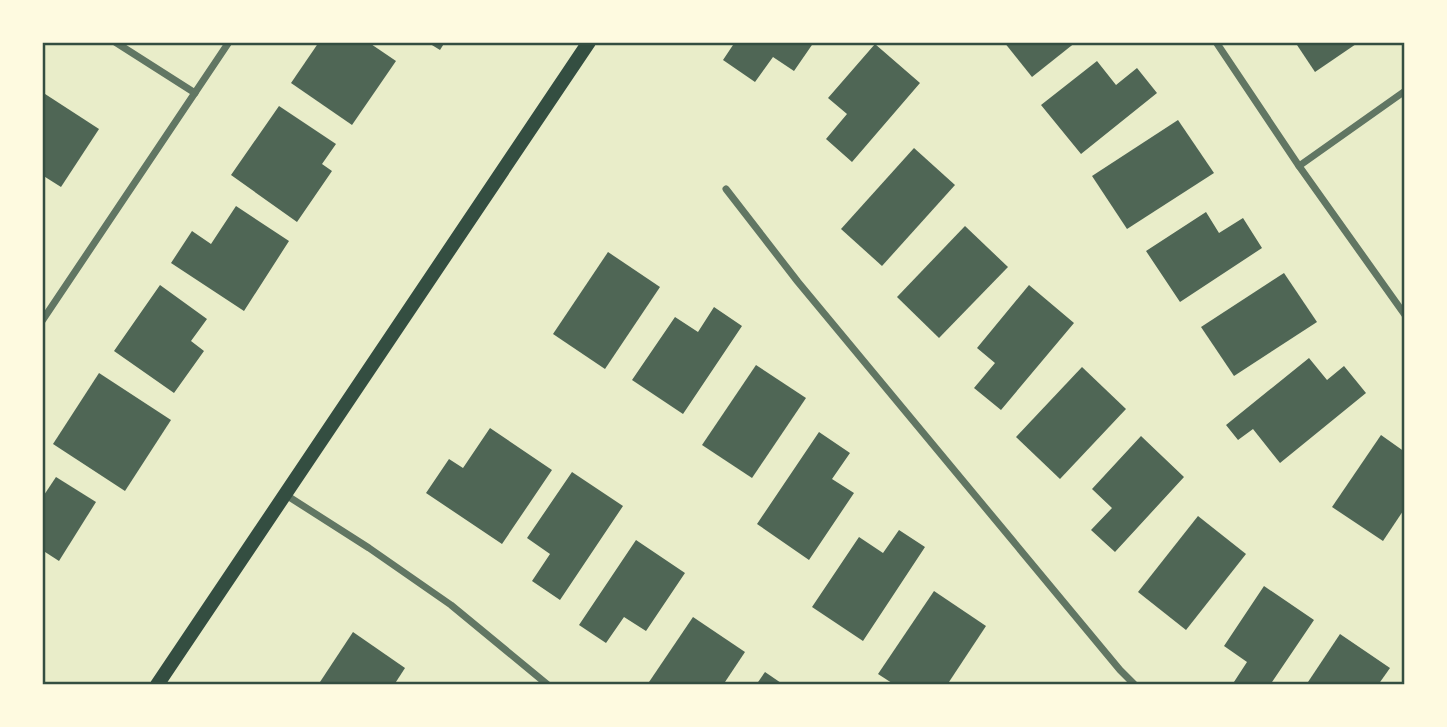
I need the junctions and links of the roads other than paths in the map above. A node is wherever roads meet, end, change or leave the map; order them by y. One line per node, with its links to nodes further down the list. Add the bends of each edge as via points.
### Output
1 (115, 42): 6 (street)
2 (229, 42): 6 (street)
3 (589, 42): 11 (main road)
4 (1216, 42): 7 (street)
5 (1405, 91): 7 (street)
6 (195, 93): 10 (street)
7 (1299, 166): 9 (street)
8 (726, 189): 14 (street, via 798,282)
9 (1405, 315)
10 (42, 321)
11 (286, 495): 12 (main road); 13 (street, via 451,605)
12 (157, 685)
13 (548, 685)
14 (1135, 685)

